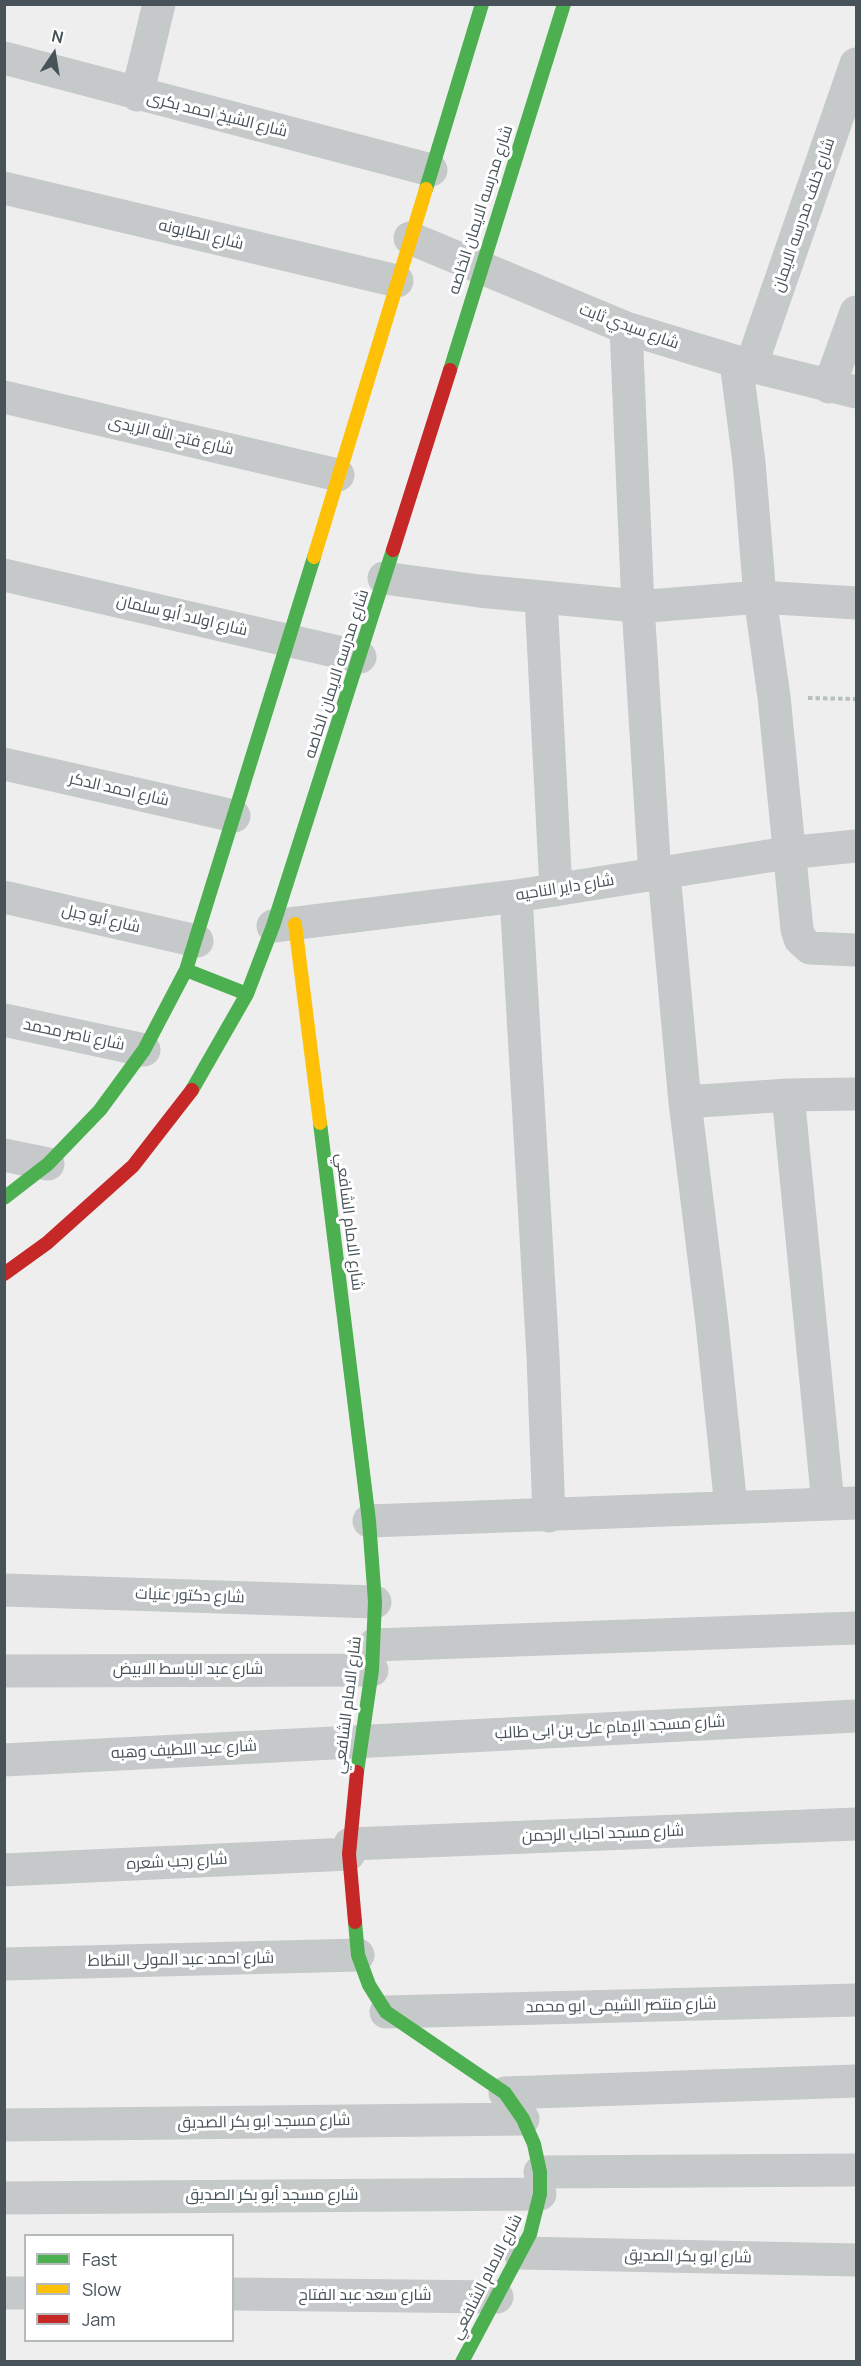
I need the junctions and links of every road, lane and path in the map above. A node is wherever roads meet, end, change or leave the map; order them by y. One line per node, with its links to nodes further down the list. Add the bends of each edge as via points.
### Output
1 (482, 4): 7 (street)
2 (564, 4): 10 (street, شارع مدرسه الايمان الخاصه)
3 (157, 5): 6 (street)
4 (4, 58): 6 (street, شارع الشيخ احمد بكرى)
5 (856, 64): 14 (street, شارع خلف مدرسه الايمان)
6 (137, 95): 7 (street, شارع الشيخ احمد بكرى)
7 (431, 170): 9 (street)
8 (4, 188): 11 (street, شارع الطابونه)
9 (410, 238): 10 (street, شارع سيدي ثابت); 11 (street)
10 (480, 267): 13 (street, شارع سيدي ثابت); 19 (street, شارع مدرسه الايمان الخاصه)
11 (397, 281): 17 (street)
12 (856, 312): 15 (street)
13 (626, 328): 14 (street, شارع سيدي ثابت); 23 (street)
14 (743, 364): 15 (street, شارع سيدي ثابت); 20 (street)
15 (843, 390)
16 (4, 397): 17 (street, شارع فتح الله الزيدى)
17 (338, 475): 24 (street)
18 (4, 575): 24 (street, شارع اولاد أبو سلمان)
19 (384, 578): 21 (street); 25 (street, شارع مدرسه الايمان الخاصه)
20 (760, 597): 22 (street); 23 (street); 26 (street)
21 (541, 598): 23 (street); 33 (street)
22 (856, 603)
23 (638, 606): 32 (street)
24 (288, 640): 25 (street, شارع اولاد أبو سلمان); 29 (street)
25 (360, 657): 36 (street, شارع مدرسه الايمان الخاصه)
26 (774, 697): 27 (path); 31 (street)
27 (856, 699)
28 (4, 764): 29 (street, شارع احمد الدكر)
29 (234, 816): 38 (street)
30 (856, 846): 31 (street, شارع داير الناحيه)
31 (788, 853): 32 (street, شارع داير الناحيه); 37 (street, via 800,939 816,950)
32 (660, 874): 33 (street, شارع داير الناحيه); 44 (street)
33 (556, 890): 34 (street, شارع داير الناحيه)
34 (516, 896): 36 (street, شارع داير الناحيه); 51 (street, via 542,1321)
35 (4, 897): 38 (street, شارع أبو جبل)
36 (284, 925): 39 (street, شارع مدرسه الايمان الخاصه); 52 (street, شارع الامام الشافعي)
37 (856, 950)
38 (191, 956): 39 (street); 41 (street)
39 (247, 994): 48 (street, شارع مدرسه الايمان الخاصه, via 198,1080 133,1166 47,1244)
40 (4, 1020): 41 (street, شارع ناصر محمد)
41 (144, 1050): 46 (street, via 100,1110)
42 (856, 1094): 43 (street)
43 (788, 1095): 44 (street); 49 (street)
44 (685, 1102): 50 (street)
45 (4, 1155): 46 (street)
46 (48, 1164): 47 (street)
47 (4, 1198)
48 (4, 1274)
49 (842, 1503): 50 (street)
50 (731, 1507): 51 (street)
51 (549, 1516): 52 (street)
52 (369, 1521): 54 (street, شارع الامام الشافعي)
53 (4, 1590): 54 (street, شارع دكتور عنيات)
54 (375, 1602): 56 (street, شارع الامام الشافعي)
55 (856, 1628): 56 (street, شارع عبد الباسط الابيض)
56 (373, 1658): 57 (street, شارع عبد الباسط الابيض); 59 (street, شارع الامام الشافعي)
57 (4, 1671)
58 (856, 1716): 59 (street, شارع مسجد الإمام على بن ابى طالب)
59 (363, 1740): 60 (street, شارع عبد اللطيف وهبه); 62 (street, شارع الامام الشافعي)
60 (4, 1760)
61 (856, 1824): 62 (street, شارع مسجد احباب الرحمن)
62 (349, 1849): 63 (street, شارع رجب شعره); 64 (street, شارع الامام الشافعي)
63 (4, 1870)
64 (358, 1956): 65 (street, شارع احمد عبد المولى النطاط); 67 (street, شارع الامام الشافعي, via 369,1985)
65 (4, 1964)
66 (856, 2000): 67 (street, شارع منتصر الشيمى ابو محمد)
67 (387, 2012): 69 (street, شارع الامام الشافعي)
68 (856, 2080): 69 (street)
69 (505, 2093): 70 (street, شارع الامام الشافعي)
70 (523, 2119): 71 (street, شارع مسجد ابو بكر الصديق); 73 (street, شارع الامام الشافعي, via 534,2144)
71 (4, 2125)
72 (856, 2170): 73 (street, شارع مسجد أبو بكر الصديق)
73 (540, 2183): 74 (street, شارع مسجد أبو بكر الصديق); 75 (street, شارع الامام الشافعي, via 530,2234)
74 (4, 2198)
75 (520, 2253): 76 (street, شارع ابو بكر الصديق); 80 (street, شارع الامام الشافعي)
76 (856, 2260)
77 (4, 2293): 78 (street)
78 (24, 2293)
79 (234, 2294): 80 (street, شارع سعد عبد الفتاح)
80 (497, 2297): 81 (street, شارع الامام الشافعي)
81 (462, 2361)

